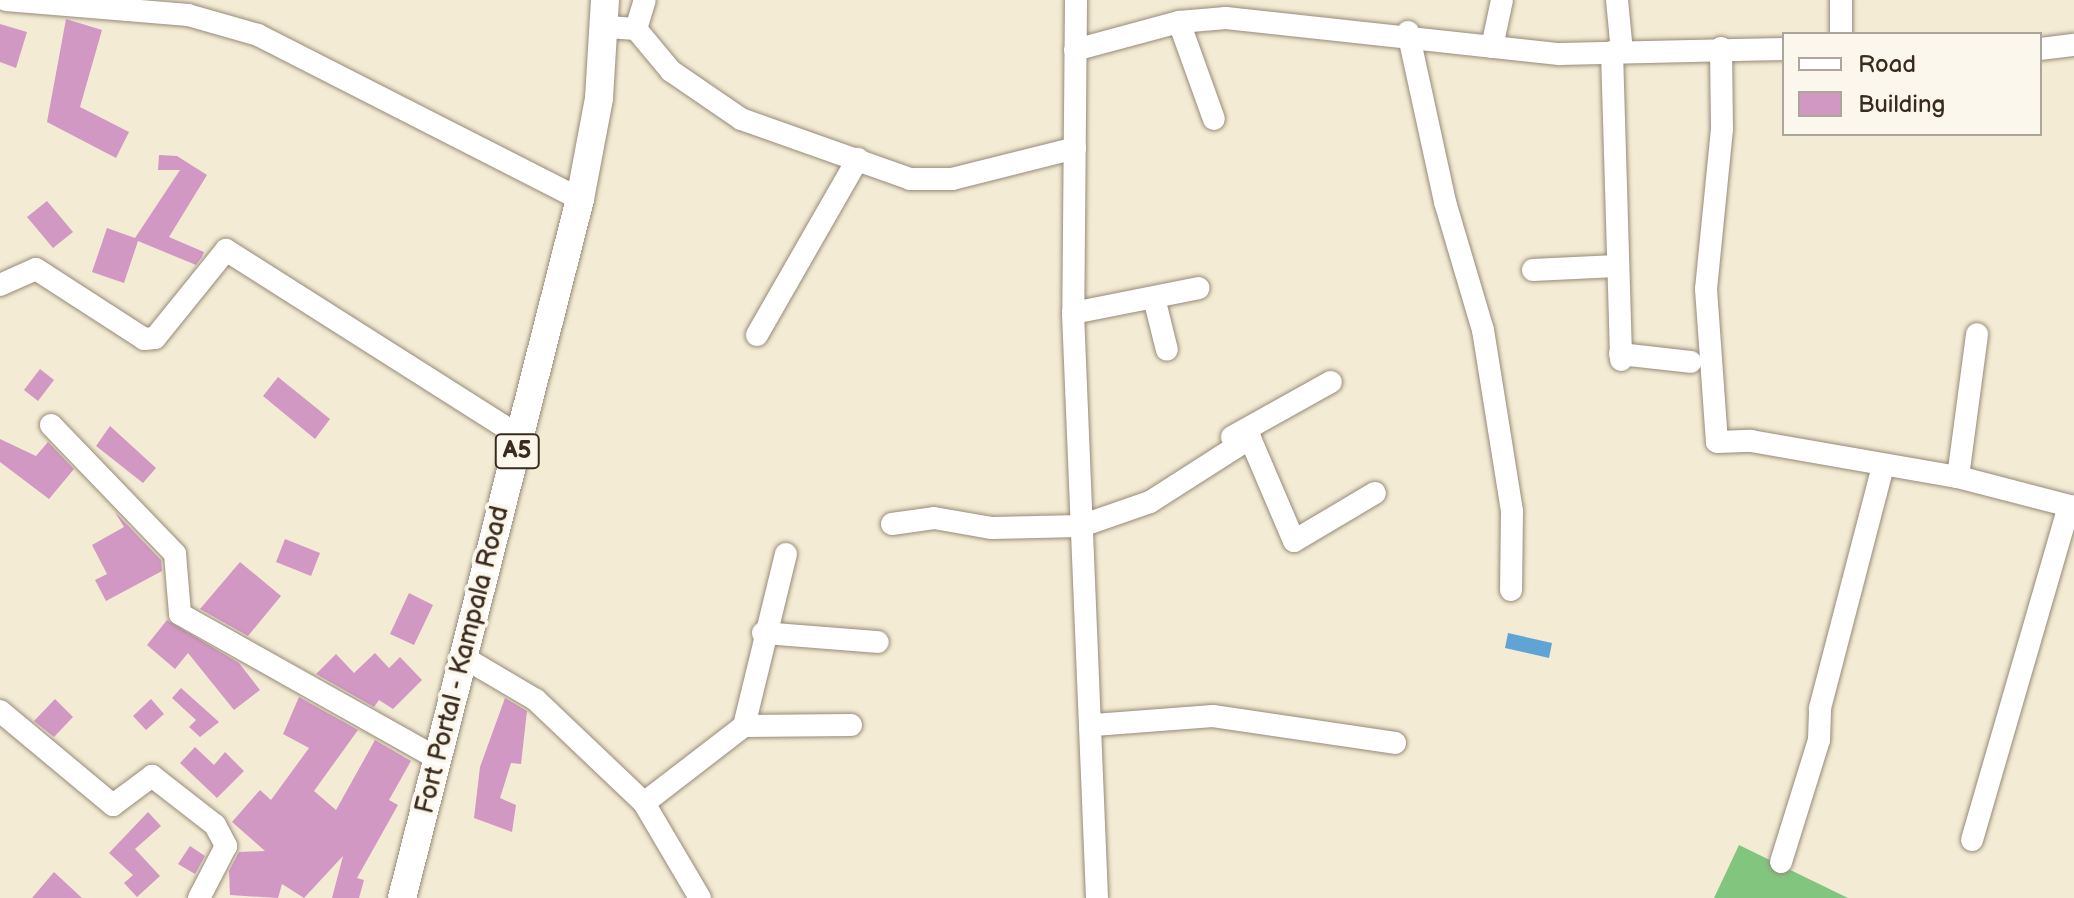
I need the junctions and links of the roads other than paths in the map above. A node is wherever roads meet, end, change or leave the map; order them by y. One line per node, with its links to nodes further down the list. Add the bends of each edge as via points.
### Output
1 (6, 0): 23 (street, via 188,15 258,35)
2 (645, 0): 10 (street)
3 (1076, 0): 18 (street)
4 (1502, 0): 14 (street)
5 (1617, 0): 19 (street)
6 (1841, 0): 12 (street)
7 (1225, 9): 9 (street); 11 (street)
8 (606, 14): 10 (street); 23 (main road, Fort Portal - Kampala Road / A5)
9 (1179, 22): 18 (street); 20 (street)
10 (636, 29): 22 (street, via 671,71 741,119)
11 (1408, 32): 14 (street); 45 (street, via 1445,202 1483,330 1512,511)
12 (1841, 32)
13 (2074, 45): 17 (street)
14 (1492, 47): 19 (street)
15 (1721, 48): 16 (street); 19 (street); 38 (street, via 1722,129 1706,289 1717,442 1751,441)
16 (1782, 49)
17 (2042, 49)
18 (1075, 50): 21 (street)
19 (1617, 52): 24 (street)
20 (1214, 119)
21 (1075, 148): 22 (street, via 952,179 910,179); 29 (street)
22 (858, 159): 31 (street)
23 (580, 199): 36 (main road, Fort Portal - Kampala Road / A5)
24 (1616, 266): 25 (street); 33 (street, via 1620,357)
25 (1533, 270)
26 (0, 285): 36 (street, via 36,269 144,339 155,338 226,250)
27 (1199, 288): 28 (street)
28 (1155, 302): 29 (street); 32 (street)
29 (1073, 313): 43 (street)
30 (1977, 334): 39 (street)
31 (757, 335)
32 (1167, 350)
33 (1691, 362)
34 (1331, 382): 37 (street, via 1231,436)
35 (51, 425): 54 (street, via 175,554 180,614)
36 (521, 437): 48 (main road, Fort Portal - Kampala Road / A5)
37 (1237, 447): 40 (street, via 1250,438 1294,541); 43 (street, via 1150,502)
38 (1883, 467): 39 (street); 57 (street, via 1820,708 1819,740)
39 (1958, 477): 41 (street)
40 (1375, 493)
41 (2072, 506): 56 (street)
42 (892, 524): 43 (street, via 934,518 992,528)
43 (1081, 526): 51 (street)
44 (786, 554): 46 (street)
45 (1511, 590)
46 (763, 633): 47 (street); 52 (street)
47 (878, 642)
48 (463, 657): 54 (main road, Fort Portal - Kampala Road / A5); 55 (street, via 536,700)
49 (0, 711): 58 (street, via 113,805 152,776 215,825 226,846)
50 (851, 725): 52 (street)
51 (1094, 725): 53 (street, via 1213,716); 61 (street)
52 (744, 726): 55 (street)
53 (1395, 743)
54 (437, 758): 59 (main road, Fort Portal - Kampala Road / A5)
55 (644, 803): 60 (street)
56 (1972, 840)
57 (1781, 862)
58 (199, 898)
59 (402, 898)
60 (700, 898)
61 (1097, 898)

